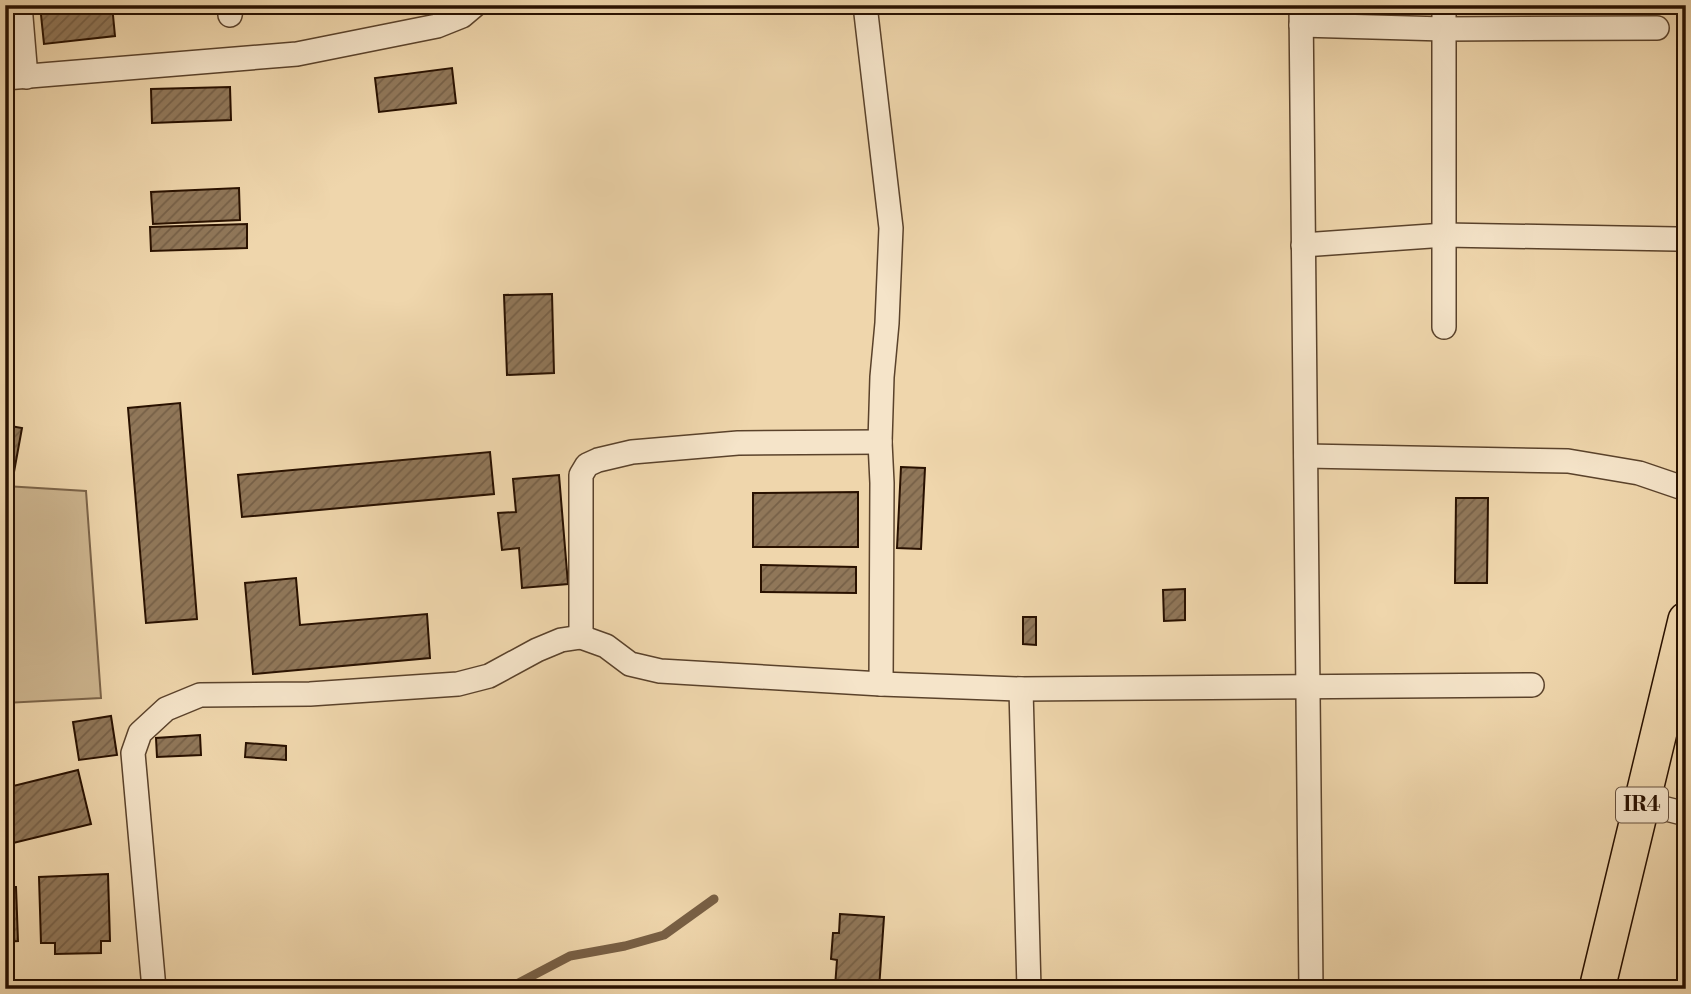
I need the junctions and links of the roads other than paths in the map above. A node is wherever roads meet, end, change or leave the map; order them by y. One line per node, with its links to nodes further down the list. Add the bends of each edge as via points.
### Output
1 (20, 5): 8 (street)
2 (475, 5): 8 (street, via 437,26 297,54)
3 (865, 5): 13 (street, via 891,228)
4 (1444, 5): 7 (street)
5 (1301, 15): 7 (street); 11 (street)
6 (1657, 28): 7 (street)
7 (1444, 29): 9 (street)
8 (15, 78)
9 (1445, 235): 10 (street); 11 (street); 12 (street)
10 (1676, 240)
11 (1303, 245): 14 (street)
12 (1444, 327)
13 (880, 442): 17 (street, via 738,443 632,452 587,465 581,475); 18 (street)
14 (1306, 456): 15 (street, via 1568,461 1639,473); 20 (street)
15 (1686, 489)
16 (1686, 620): 22 (main road, IR4)
17 (581, 637): 18 (street, via 607,646 630,664 660,671); 24 (street, via 561,640 489,676 457,684 310,694 200,695 166,709 140,733 133,753)
18 (881, 684): 21 (street)
19 (1532, 685): 20 (street)
20 (1308, 688): 21 (street); 26 (street)
21 (1021, 689): 25 (street)
22 (1643, 803): 23 (street); 27 (main road, IR4)
23 (1686, 814)
24 (154, 989)
25 (1029, 989)
26 (1311, 989)
27 (1597, 989)

